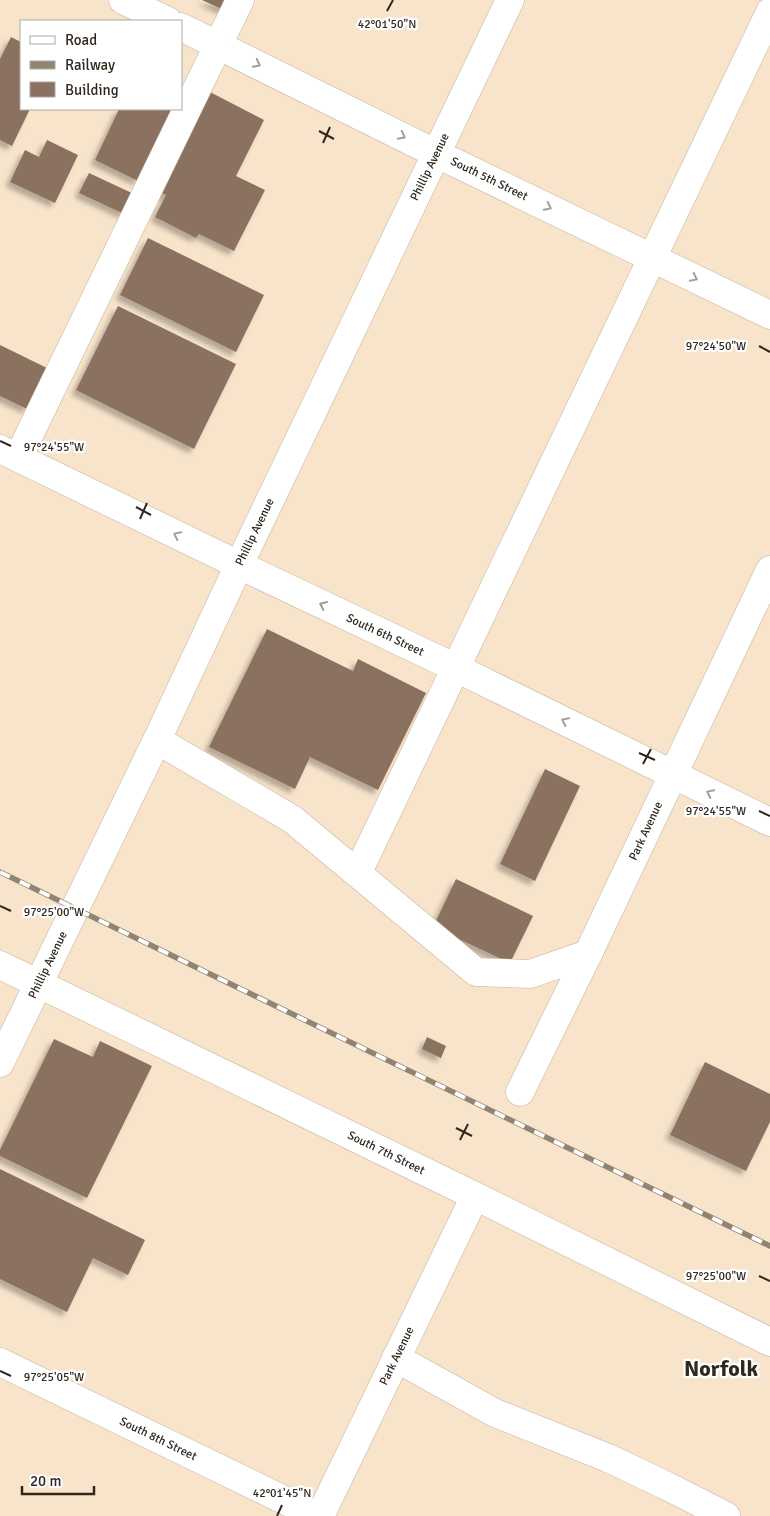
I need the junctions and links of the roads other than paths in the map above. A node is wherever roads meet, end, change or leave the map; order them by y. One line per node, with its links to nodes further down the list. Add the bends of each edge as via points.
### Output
1 (123, 0): 5 (street)
2 (240, 0): 7 (street)
3 (510, 0): 8 (street, Phillip Avenue)
4 (770, 12): 9 (street)
5 (166, 20)
6 (182, 27): 7 (street, South 5th Street)
7 (219, 45): 8 (street, South 5th Street, one-way to 8); 11 (street)
8 (437, 154): 9 (street, South 5th Street, one-way to 9); 12 (street, Phillip Avenue)
9 (651, 257): 10 (street, South 5th Street, one-way to 10); 14 (street)
10 (770, 315)
11 (9, 454): 12 (street, South 6th Street, one-way to 11)
12 (239, 565): 14 (street, South 6th Street, one-way to 12); 15 (street, Phillip Avenue)
13 (770, 570): 16 (street, Park Avenue)
14 (456, 668): 16 (street, South 6th Street, one-way to 14); 18 (street)
15 (158, 740): 18 (street, via 292,819); 21 (street, Phillip Avenue)
16 (673, 775): 17 (street, South 6th Street, one-way to 16); 19 (street, Park Avenue)
17 (770, 822)
18 (358, 872): 19 (street, via 476,972 530,974)
19 (588, 954): 23 (street, Park Avenue)
20 (0, 965): 21 (street, South 7th Street)
21 (38, 983): 22 (street, Phillip Avenue); 24 (street, South 7th Street)
22 (0, 1063)
23 (520, 1092)
24 (475, 1196): 25 (street, South 7th Street); 26 (street, Park Avenue)
25 (770, 1342)
26 (396, 1358): 28 (street, Park Avenue); 29 (street, via 495,1413 608,1458)
27 (0, 1362): 28 (street, South 8th Street)
28 (318, 1516)
29 (726, 1516)

